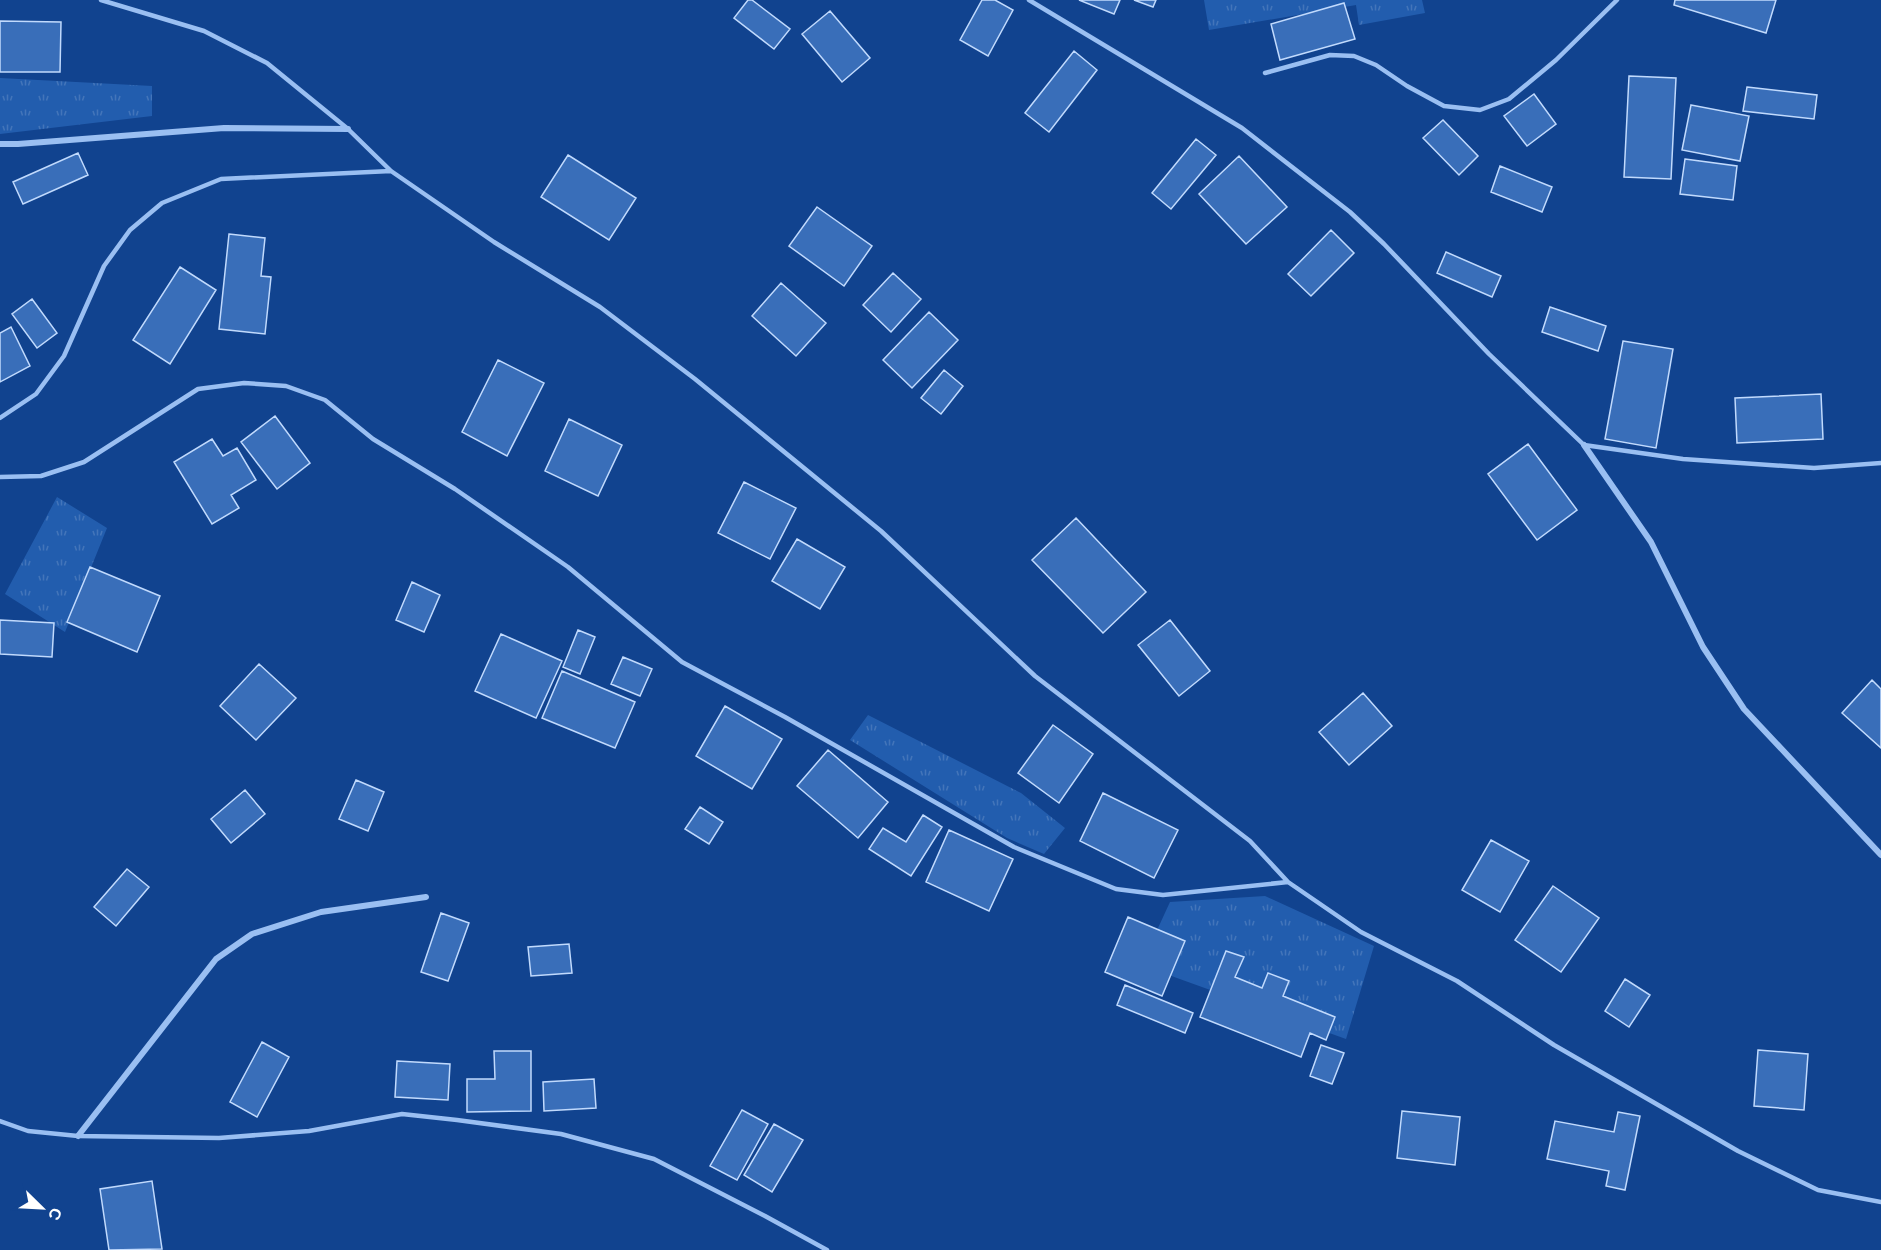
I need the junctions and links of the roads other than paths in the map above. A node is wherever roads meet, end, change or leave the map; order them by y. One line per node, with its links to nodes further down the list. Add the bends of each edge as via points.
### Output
1 (101, 0): 5 (lane, via 204,31 267,63)
2 (1029, 0): 9 (lane, via 1242,128 1350,212)
3 (1617, 0): 4 (lane, via 1556,60 1509,99 1480,110 1444,106 1354,56 1330,56)
4 (1265, 73)
5 (348, 129): 6 (street, via 224,128); 7 (lane)
6 (0, 144)
7 (391, 171): 8 (lane, via 221,179 162,203 130,230 104,266 64,356 36,394); 13 (lane, via 494,242 600,307 695,379 881,531 1035,676 1250,841)
8 (0, 418)
9 (1584, 445): 10 (lane, via 1683,459 1814,468); 12 (street, via 1651,542 1703,647 1744,709)
10 (1881, 463)
11 (0, 477): 13 (lane, via 40,476 84,462 198,389 244,383 286,386 325,400 374,439 568,567 682,662 1014,847 1116,889 1163,895)
12 (1881, 855)
13 (1288, 882): 17 (lane, via 1361,932 1457,981 1554,1045 1738,1151 1818,1191)
14 (426, 897): 16 (street, via 321,912 252,934 216,959)
15 (0, 1121): 16 (lane, via 28,1131)
16 (78, 1136): 18 (lane, via 219,1138 309,1131 402,1114 561,1134 654,1159)
17 (1881, 1202)
18 (827, 1250)

